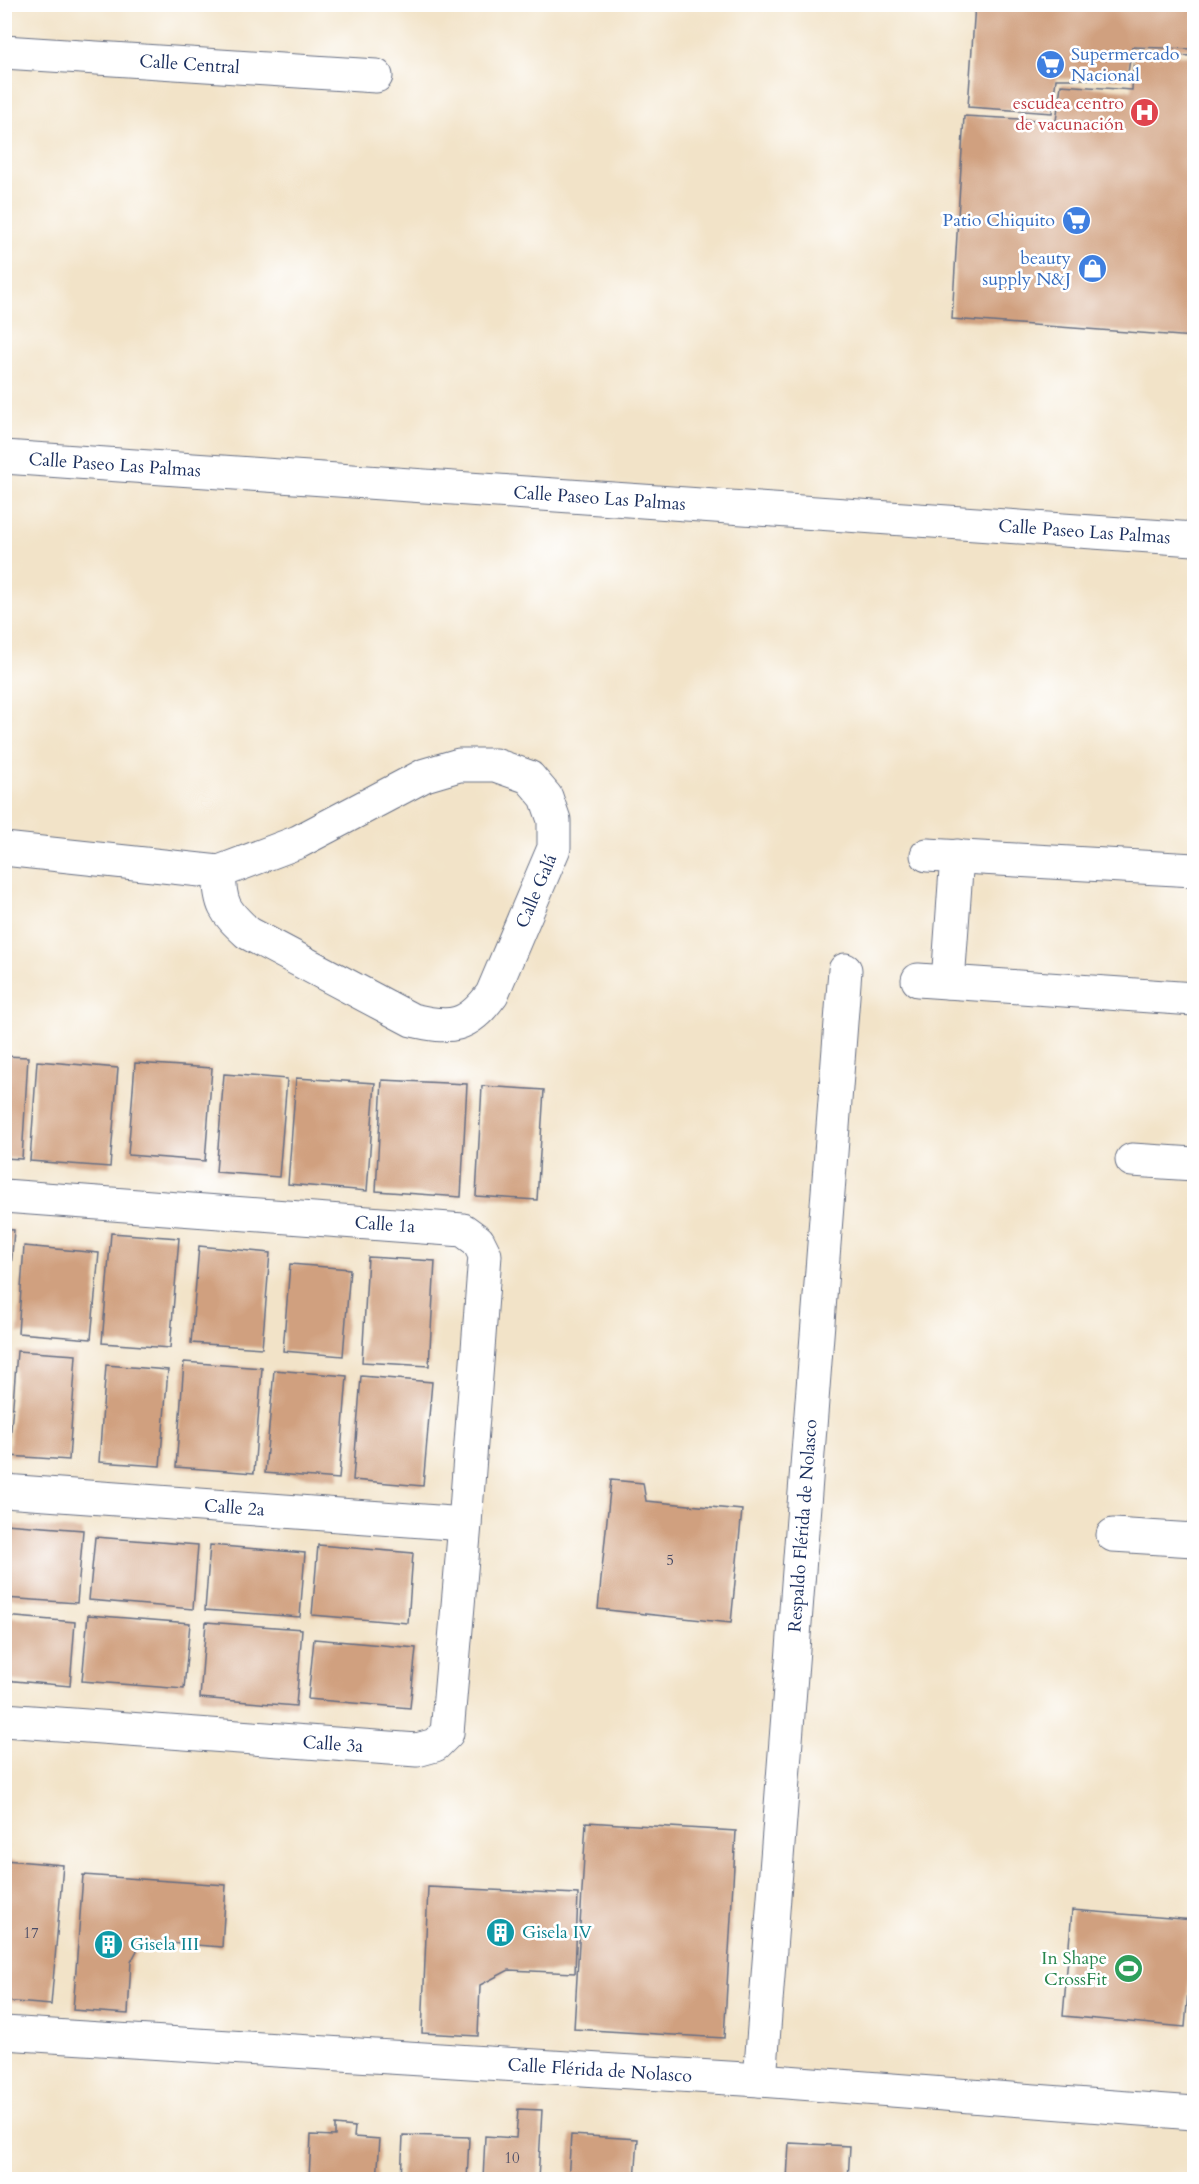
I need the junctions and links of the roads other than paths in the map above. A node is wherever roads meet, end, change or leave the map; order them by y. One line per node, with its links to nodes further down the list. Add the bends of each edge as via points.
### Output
1 (4, 52): 2 (street, Calle Central)
2 (376, 76)
3 (4, 458): 4 (street, Calle Paseo Las Palmas)
4 (1194, 539)
5 (4, 849): 7 (street, Calle Galá)
6 (1194, 870): 9 (street, via 942,856 933,981)
7 (219, 872): 7 (street, Calle Galá, via 298,842 425,775 459,765 495,765 528,777 546,797 554,820 554,848 492,994 479,1012 460,1023 439,1026 412,1020 248,933 230,916 220,897)
8 (846, 970): 19 (street, Respaldo Flérida de Nolasco)
9 (1194, 999)
10 (1132, 1160): 11 (street)
11 (1194, 1164)
12 (4, 1196): 14 (street, Calle 1a, via 464,1230 478,1240 485,1255)
13 (4, 1491): 14 (street, Calle 2a)
14 (465, 1524): 17 (street, Calle 3a, via 447,1733 435,1745 417,1750)
15 (1113, 1535): 16 (street)
16 (1194, 1540)
17 (4, 1720)
18 (4, 2034): 19 (street, Calle Flérida de Nolasco)
19 (760, 2080): 20 (street, Calle Flérida de Nolasco)
20 (1194, 2113)

